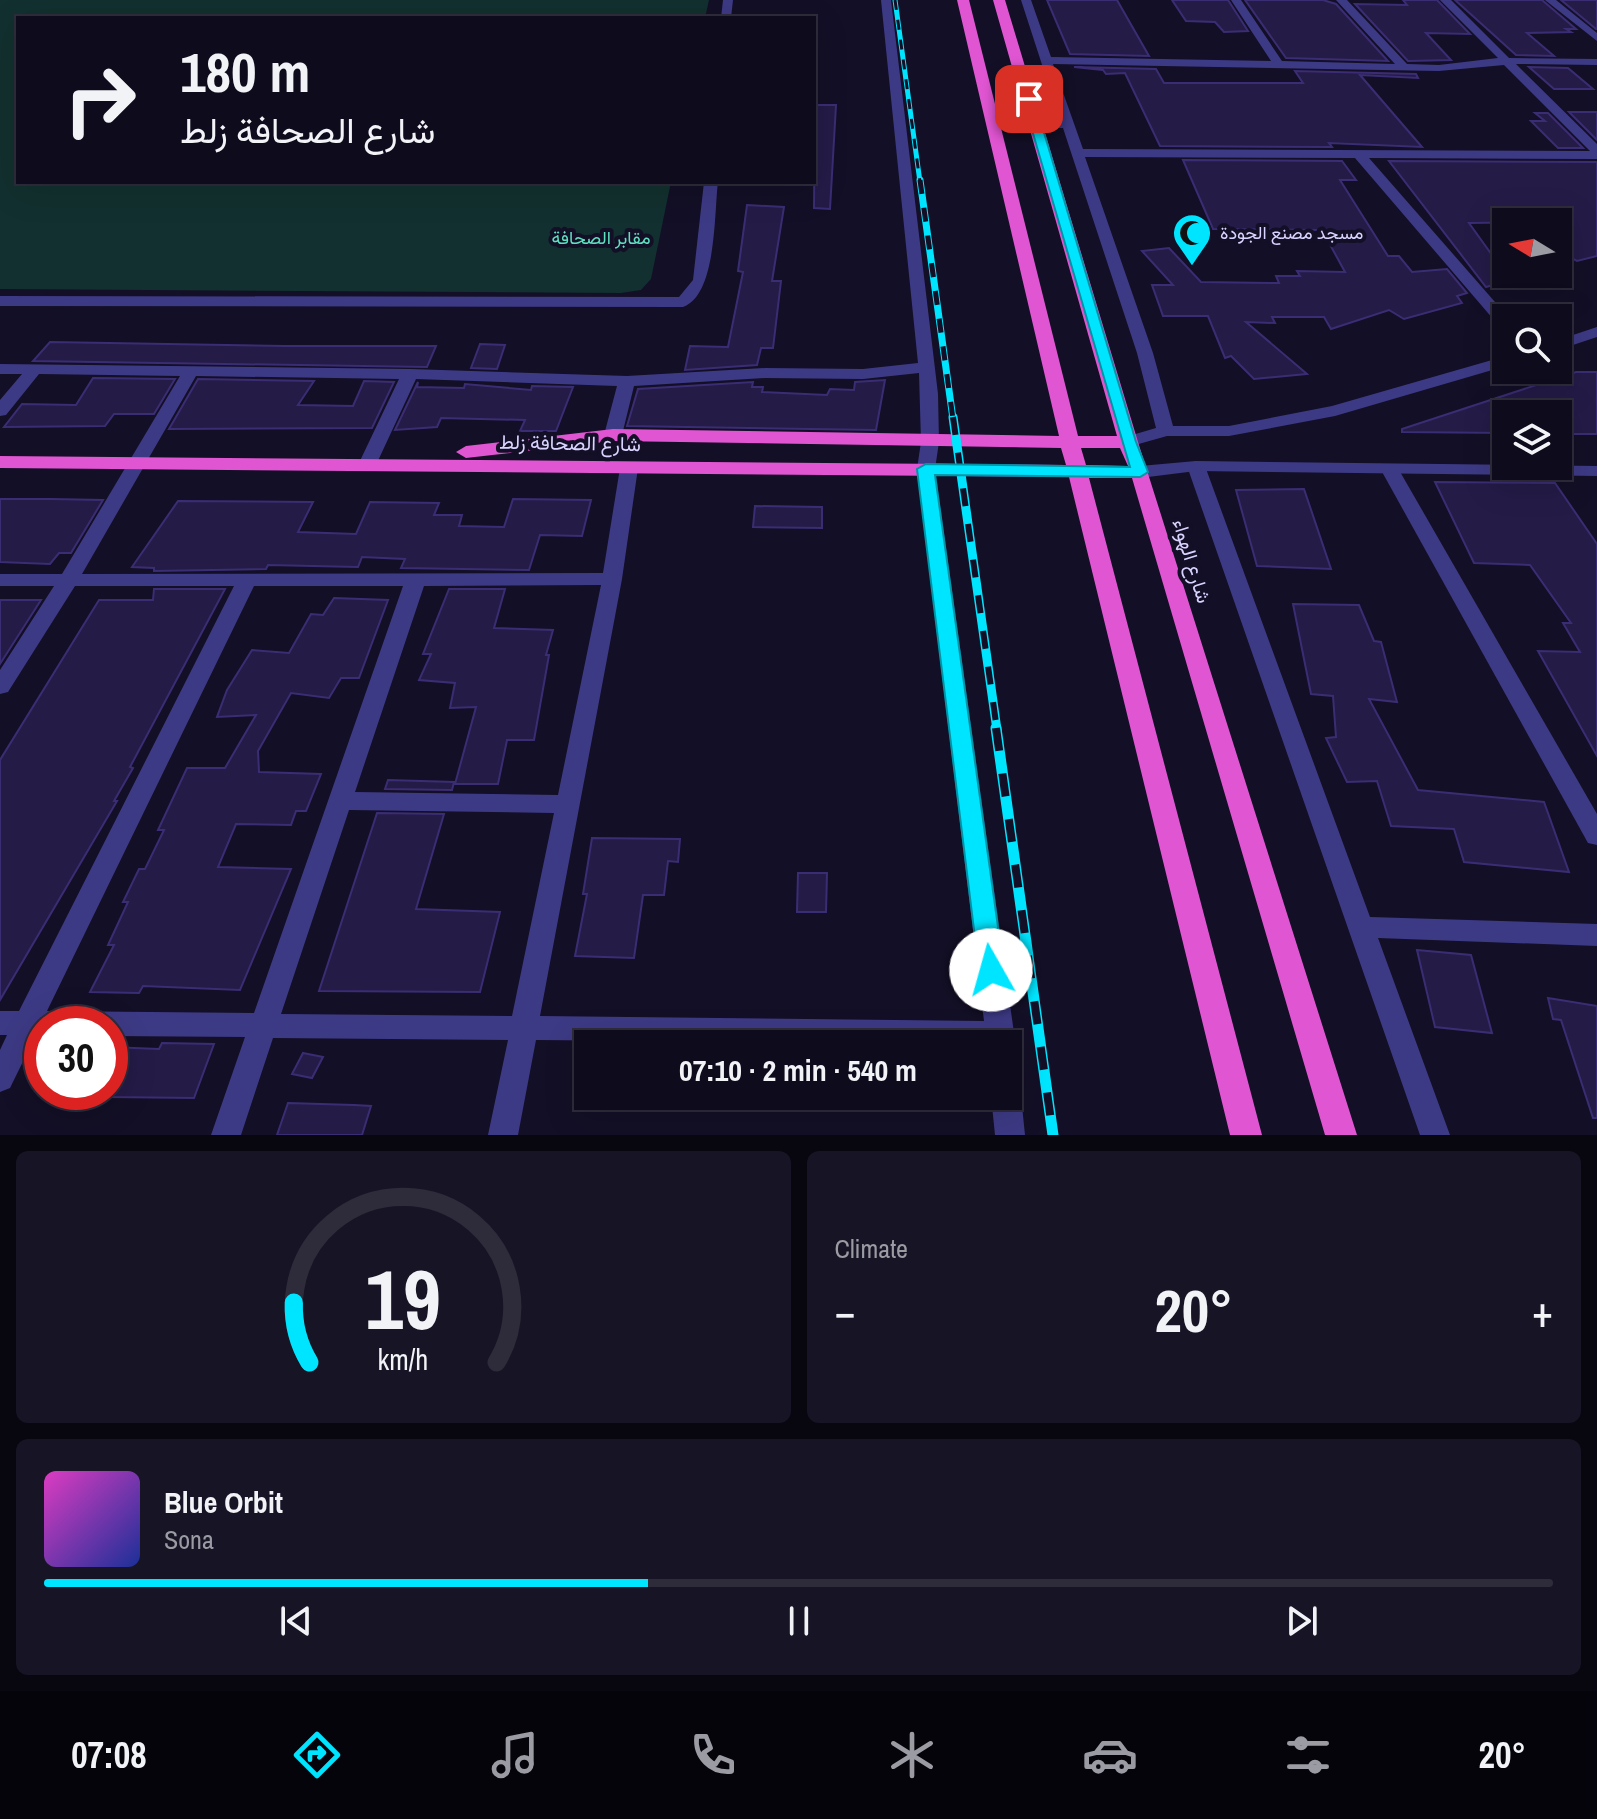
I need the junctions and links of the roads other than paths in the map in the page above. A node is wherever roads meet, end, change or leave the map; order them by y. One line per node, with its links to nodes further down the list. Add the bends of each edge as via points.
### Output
1 (886, 0): 26 (street)
2 (963, 0): 35 (highway)
3 (999, 0): 15 (highway, شارع الهواء)
4 (1026, 0): 10 (street)
5 (1236, 0): 13 (street)
6 (1341, 0): 14 (street)
7 (1445, 0): 11 (street)
8 (1550, 0): 9 (street)
9 (1597, 38)
10 (1044, 60): 13 (street); 16 (street)
11 (1505, 61): 12 (street); 14 (street); 18 (street)
12 (1597, 62)
13 (1279, 65): 14 (street)
14 (1403, 66)
15 (1036, 124): 16 (street); 37 (highway, شارع الهواء)
16 (1067, 124): 17 (street)
17 (1078, 153): 19 (street); 33 (street)
18 (1597, 153): 19 (street)
19 (1359, 154): 22 (street)
20 (711, 184): 21 (street, via 700,281 683,302)
21 (0, 301)
22 (1492, 308)
23 (1597, 332): 24 (street)
24 (1572, 340)
25 (1492, 365): 33 (street, via 1335,411 1229,431)
26 (927, 367): 31 (street, via 863,374); 36 (street)
27 (0, 369): 28 (street)
28 (35, 369): 29 (street); 32 (street)
29 (190, 373): 30 (street); 39 (street)
30 (410, 374): 31 (street); 40 (street)
31 (627, 381): 34 (street)
32 (0, 411)
33 (1166, 431): 37 (street)
34 (613, 435): 36 (highway, شارع الصحافة زلط); 40 (highway, شارع الصحافة زلط, via 484,452)
35 (1069, 439): 36 (highway, شارع الصحافة زلط); 37 (highway, شارع الصحافة زلط); 46 (highway)
36 (930, 442): 44 (street)
37 (1128, 442): 47 (highway, شارع الهواء)
38 (0, 450): 39 (highway, شارع الصحافة زلط)
39 (142, 457): 40 (highway, شارع الصحافة زلط); 41 (highway, شارع الصحافة زلط); 51 (street)
40 (370, 458): 43 (highway, شارع الصحافة زلط)
41 (0, 462)
42 (1196, 466): 45 (street); 47 (street); 58 (street)
43 (629, 468): 44 (highway, شارع الصحافة زلط); 49 (street)
44 (926, 469): 46 (highway, شارع الصحافة زلط); 65 (street)
45 (1390, 470): 48 (street); 57 (street)
46 (1078, 471): 47 (highway, شارع الصحافة زلط); 71 (highway)
47 (1140, 472): 72 (highway, شارع الهواء)
48 (1596, 472)
49 (612, 579): 52 (street); 56 (street)
50 (0, 580): 51 (street)
51 (68, 581): 53 (street); 54 (street)
52 (415, 581): 53 (street); 55 (street)
53 (246, 582): 60 (street)
54 (0, 687)
55 (338, 801): 56 (street); 62 (street)
56 (566, 804): 63 (street)
57 (1597, 836)
58 (1360, 927): 59 (street); 73 (street)
59 (1597, 935)
60 (14, 1023): 66 (street)
61 (128, 1024): 62 (street)
62 (262, 1026): 63 (street); 68 (street)
63 (524, 1028): 64 (street); 69 (street)
64 (619, 1030)
65 (999, 1030)
66 (0, 1079)
67 (1007, 1110): 70 (street)
68 (226, 1135)
69 (503, 1135)
70 (1010, 1135)
71 (1246, 1135)
72 (1341, 1135)
73 (1435, 1135)

